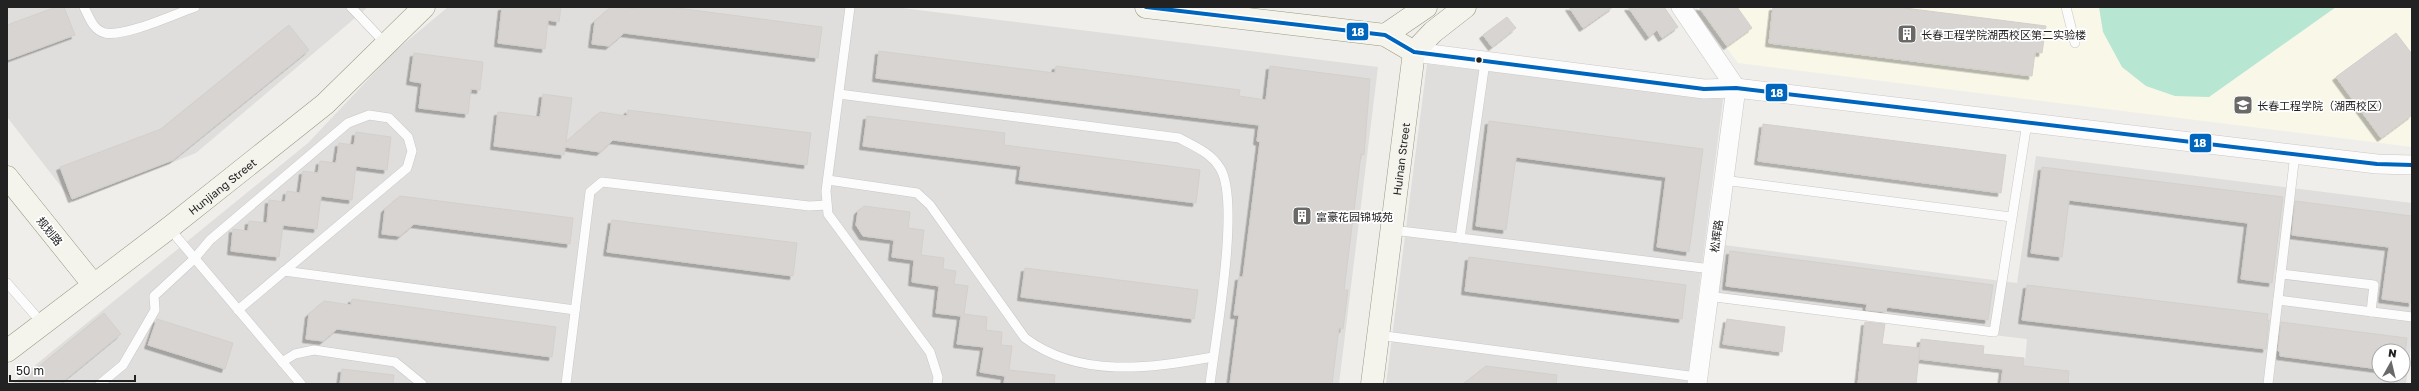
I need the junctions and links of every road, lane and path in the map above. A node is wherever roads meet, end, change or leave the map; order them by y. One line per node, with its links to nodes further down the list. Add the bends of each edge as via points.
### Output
1 (84, 7): 2 (lane, via 92,24 105,33 131,30)
2 (195, 7)
3 (351, 7): 12 (lane)
4 (424, 7): 12 (street, Hunjiang Street)
5 (850, 7): 17 (lane)
6 (1149, 7): 11 (street)
7 (1426, 7): 11 (street)
8 (1465, 7): 14 (street, via 1433,32)
9 (1681, 7): 16 (street)
10 (2066, 7): 13 (lane)
11 (1385, 35): 14 (street)
12 (385, 43): 26 (street, Hunjiang Street, via 325,104)
13 (2075, 43)
14 (1414, 52): 15 (street); 27 (street, Huinan Street)
15 (1485, 62): 16 (street, via 1704,89); 28 (lane)
16 (1736, 88): 18 (street); 23 (street, 松辉路)
17 (839, 94): 22 (lane); 44 (lane, via 1179,138 1203,150 1220,168 1228,186 1230,203 1223,289)
18 (2027, 123): 19 (street); 25 (lane)
19 (2295, 154): 20 (street, via 2377,164); 32 (lane)
20 (2412, 165)
21 (7, 177): 34 (street, 规划路)
22 (828, 180): 24 (lane); 44 (lane, via 917,193 930,204 1025,338 1043,352 1113,368 1158,367)
23 (1723, 180): 25 (lane); 30 (street, 松辉路)
24 (827, 205): 38 (lane, via 809,206 602,182 590,192); 51 (lane, via 828,214 930,352)
25 (2012, 217): 35 (lane, via 1994,332)
26 (169, 228): 29 (lane); 34 (street, Hunjiang Street)
27 (1391, 230): 28 (lane); 42 (street, Huinan Street)
28 (1460, 238): 30 (lane)
29 (194, 259): 31 (lane, via 210,240 348,123 369,115 389,118 408,137 412,151 407,168); 37 (lane); 47 (lane, via 154,296 155,310 123,365)
30 (1711, 269): 35 (street, 松辉路)
31 (284, 271): 37 (lane); 38 (lane)
32 (2281, 274): 36 (lane); 39 (lane, via 2374,285)
33 (7, 283): 41 (lane)
34 (92, 284): 41 (street, Hunjiang Street)
35 (1708, 296): 46 (street, 松辉路)
36 (2278, 300): 39 (lane); 54 (lane)
37 (238, 310): 45 (lane)
38 (576, 310): 50 (lane)
39 (2371, 312): 40 (lane)
40 (2412, 317)
41 (42, 323): 43 (street, Hunjiang Street)
42 (1378, 336): 46 (lane); 53 (street, Huinan Street)
43 (7, 351)
44 (1213, 357): 52 (lane)
45 (282, 362): 48 (lane); 49 (lane, via 295,354 314,350 395,362)
46 (1697, 380)
47 (100, 384)
48 (301, 384)
49 (422, 384)
50 (566, 384)
51 (938, 384)
52 (1210, 384)
53 (1372, 384)
54 (2268, 384)

